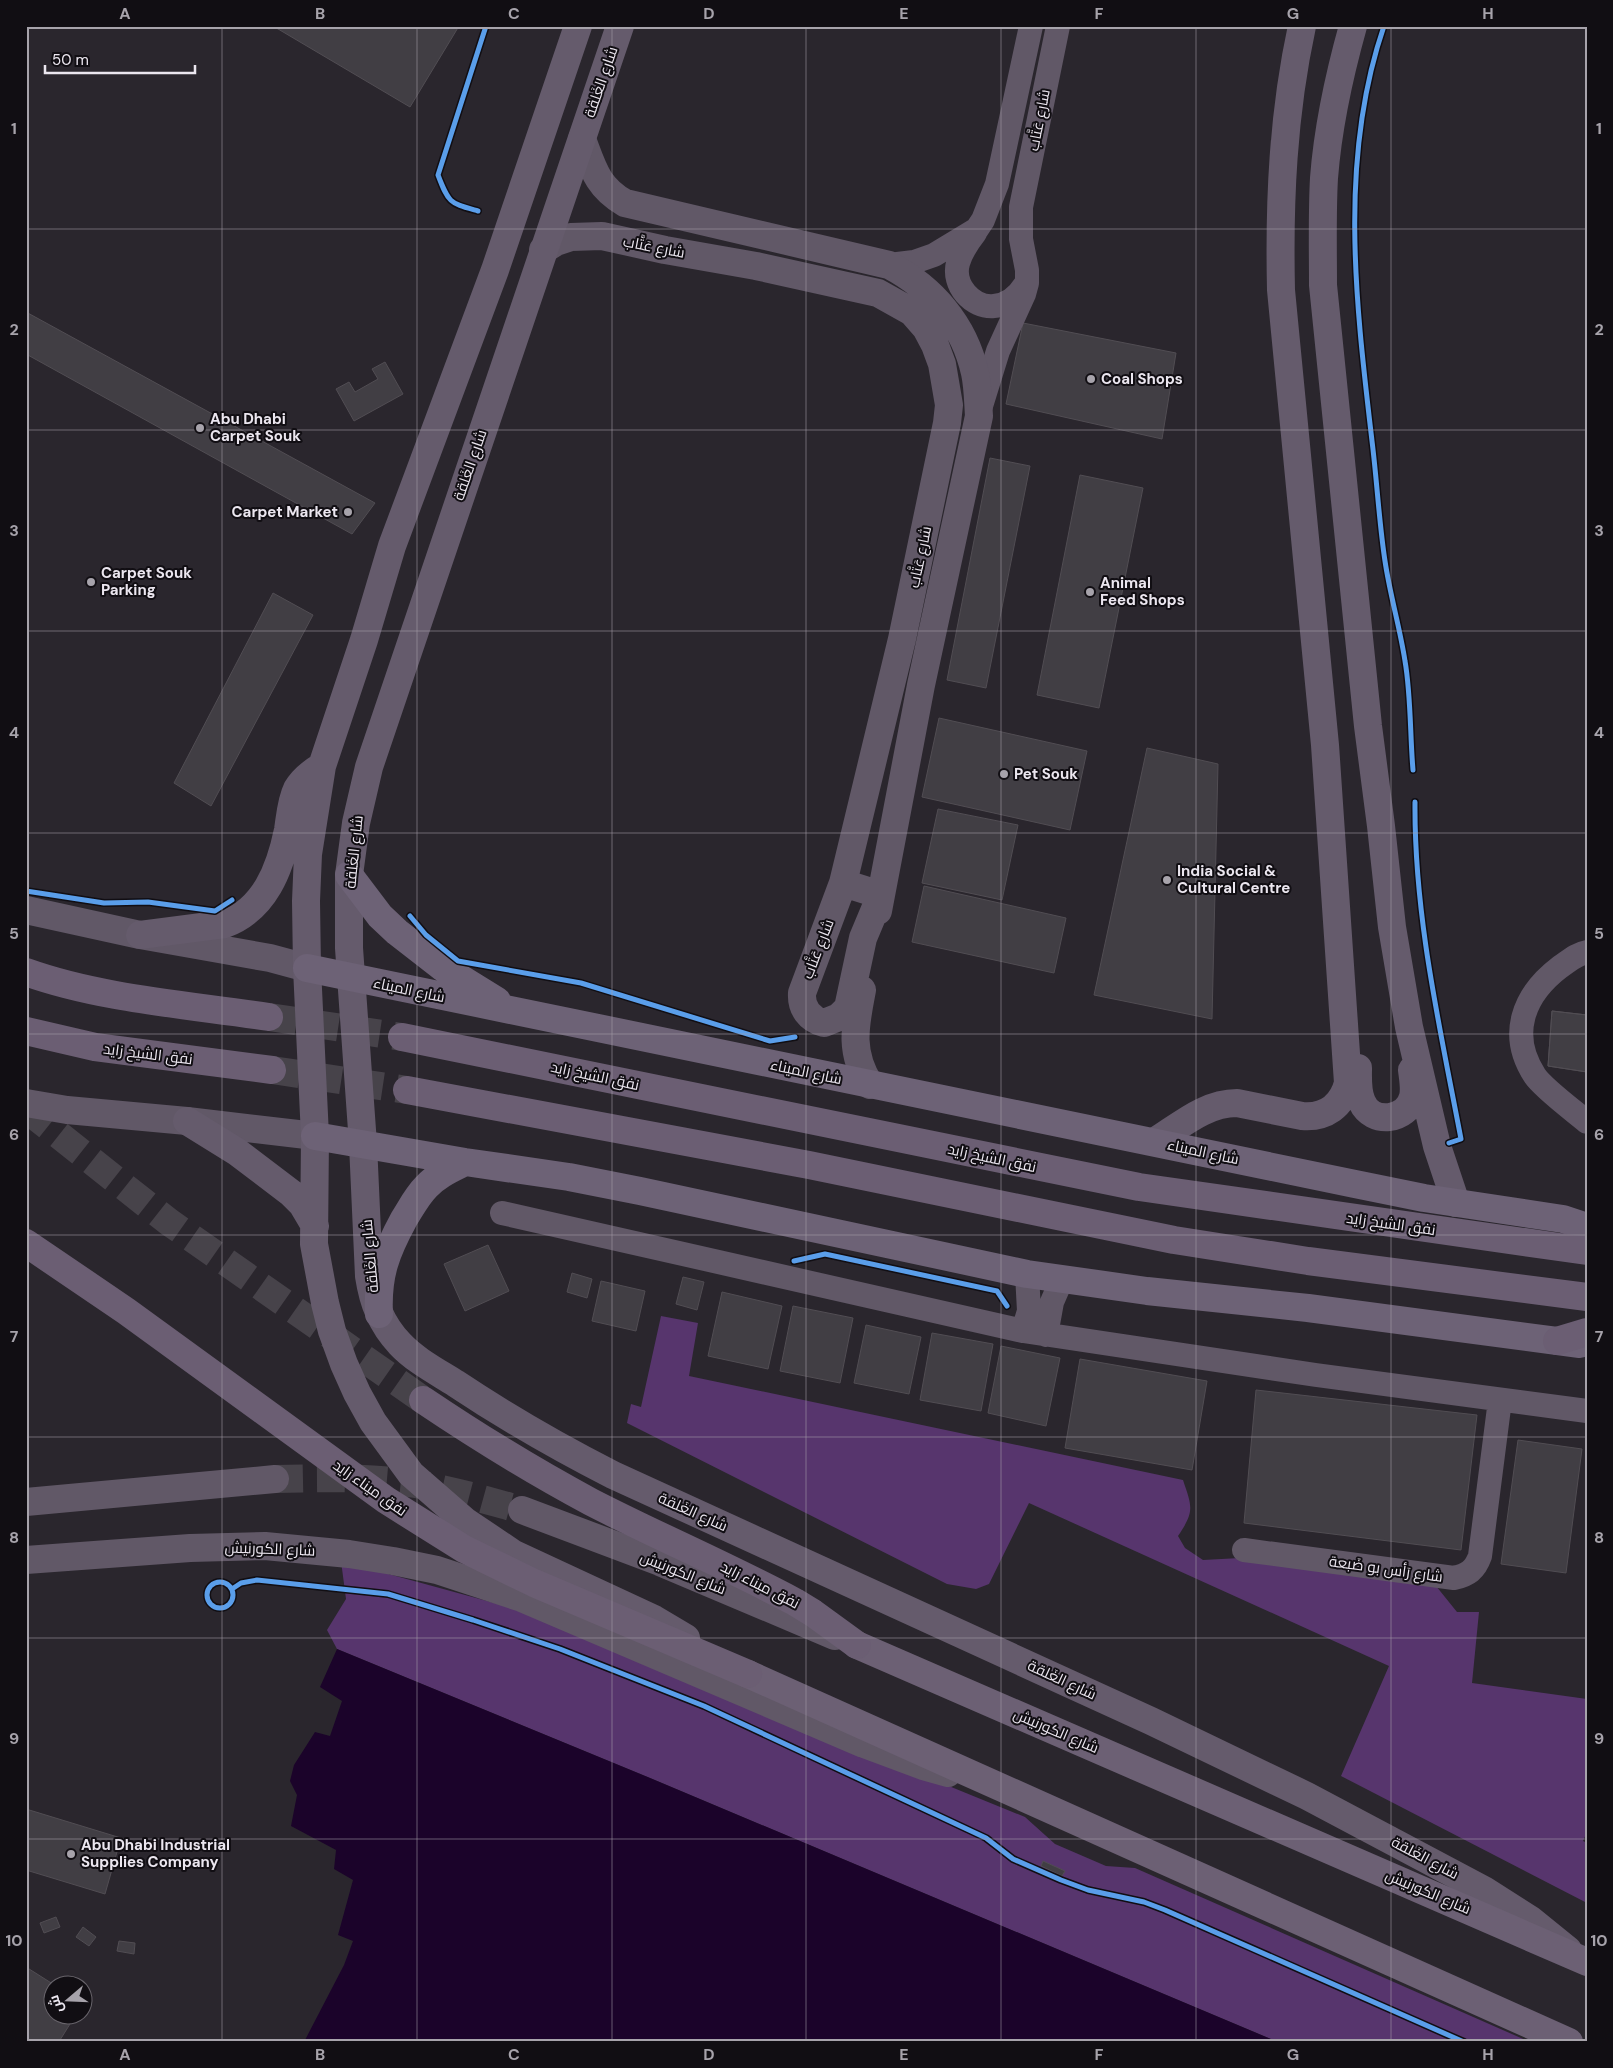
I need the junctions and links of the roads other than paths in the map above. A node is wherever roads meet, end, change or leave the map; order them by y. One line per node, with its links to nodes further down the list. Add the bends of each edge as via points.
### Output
1 (578, 26): 15 (main road, via 495,270 392,546)
2 (620, 26): 7 (main road, شارع الغَلقة)
3 (1031, 26): 8 (street, شارع عَتَّاب, via 997,184)
4 (1058, 26): 11 (street, شارع عَتَّاب, via 1022,207 1021,239 1028,270)
5 (1302, 26): 12 (main road, via 1288,106 1280,228 1282,290)
6 (1353, 26): 13 (main road, via 1331,121 1324,176 1323,285)
7 (582, 139): 9 (main road, شارع الغَلقة); 10 (street, شارع عَتَّاب, via 600,183 625,204)
8 (977, 229): 10 (street, شارع عَتَّاب, via 934,254 914,262); 11 (street, via 962,252 956,273 960,286 969,297 981,304 994,306 1019,294)
9 (543, 250): 16 (main road, شارع الغَلقة, via 369,767); 17 (street, شارع عَتَّاب, via 571,237 602,236 878,293 912,312 935,344 948,398 944,440 900,648)
10 (888, 265): 14 (street, شارع عَتَّاب, via 924,288 951,318 975,374)
11 (1027, 283): 14 (street, شارع عَتَّاب, via 998,351)
12 (1294, 402): 13 (main road); 29 (main road, via 1325,745)
13 (1335, 404): 30 (main road, via 1386,877)
14 (978, 414): 18 (street, شارع عَتَّاب)
15 (322, 766): 20 (main road, via 303,780 297,790 277,868 263,894 248,912 225,924); 21 (main road, via 308,854)
16 (349, 875): 22 (main road, شارع الغَلقة); 27 (main road, via 380,916 397,932 461,980)
17 (843, 883): 18 (street); 18 (street, شارع عَتَّاب, via 802,993 807,1013 824,1023 839,1017 848,1008 863,938)
18 (881, 895): 34 (street, شارع عَتَّاب, via 854,1033 856,1055)
19 (26, 910): 20 (street, شارع الميناء)
20 (140, 935): 24 (street, شارع الميناء, via 270,958)
21 (306, 940): 22 (main road, via 320,952 330,954); 24 (main road)
22 (348, 948): 26 (main road, شارع الغَلقة)
23 (1587, 952): 38 (street, via 1575,956 1545,978 1531,995 1523,1015 1521,1038 1525,1059 1537,1078)
24 (306, 968): 26 (main road, شارع الميناء); 39 (main road)
25 (26, 972): 28 (highway, via 120,995)
26 (351, 978): 27 (main road, شارع الميناء); 41 (main road, شارع الغَلقة)
27 (523, 1013): 34 (main road, شارع الميناء)
28 (269, 1017)
29 (1344, 1017): 30 (main road, via 1353,1029 1357,1044 1361,1101 1369,1112 1381,1117 1400,1114 1412,1098); 40 (main road, via 1348,1083 1340,1102 1332,1110 1313,1117 1237,1103 1219,1104)
30 (1409, 1027): 44 (main road, via 1437,1146)
31 (26, 1031): 33 (highway, نفق الشيخ زايد, via 95,1047)
32 (402, 1036): 49 (highway, نفق الشيخ زايد, via 1139,1187)
33 (272, 1070)
34 (870, 1085): 40 (main road, شارع الميناء)
35 (407, 1090): 52 (highway, via 809,1165 1174,1240)
36 (26, 1103): 37 (street)
37 (187, 1121): 39 (street); 46 (main road, via 237,1152 291,1194 302,1204)
38 (1587, 1122)
39 (315, 1136): 41 (main road); 43 (main road)
40 (1154, 1142): 44 (main road, شارع الميناء)
41 (363, 1154): 42 (main road); 43 (main road, via 361,1161 348,1153 338,1152 325,1155); 53 (main road, شارع الغَلقة, via 369,1276)
42 (465, 1162): 50 (main road, via 640,1191); 53 (main road, via 436,1177 425,1187 394,1236 382,1266)
43 (315, 1164): 46 (main road)
44 (1456, 1203): 47 (main road, شارع الميناء, via 1563,1219)
45 (502, 1213): 54 (street)
46 (315, 1226): 68 (main road, via 319,1276 332,1331 344,1364 373,1422 411,1474 465,1521 514,1554 654,1619)
47 (1587, 1227)
48 (26, 1243): 68 (highway, نفق ميناء زايد, via 432,1530 498,1567)
49 (1587, 1251)
50 (1027, 1274): 51 (main road); 54 (street, via 1029,1311)
51 (1062, 1279): 56 (street, via 1052,1302); 57 (main road)
52 (1587, 1298)
53 (379, 1314): 70 (main road, شارع الغَلقة, via 412,1356 573,1455 1307,1796 1484,1890 1531,1920)
54 (1023, 1331): 56 (street)
55 (1587, 1332): 57 (highway)
56 (1046, 1335): 60 (street)
57 (1557, 1341): 58 (main road)
58 (1587, 1344)
59 (423, 1400): 67 (highway, نفق ميناء زايد, via 549,1479 795,1602)
60 (1500, 1400): 61 (street); 65 (street, شارع رَأس بو ضَبعة, via 1480,1556 1471,1572 1454,1578)
61 (1587, 1411)
62 (275, 1479): 63 (street)
63 (26, 1502)
64 (522, 1510): 67 (street, شارع الكورنيش, via 660,1562)
65 (1244, 1550)
66 (26, 1560): 69 (street, شارع الكورنيش, via 265,1546 348,1554 437,1570 522,1598 893,1756)
67 (857, 1645): 70 (highway, شارع الكورنيش)
68 (748, 1674): 69 (highway, شارع الكورنيش)
69 (982, 1780): 71 (highway, شارع الكورنيش)
70 (1580, 1959)
71 (1569, 2042)

